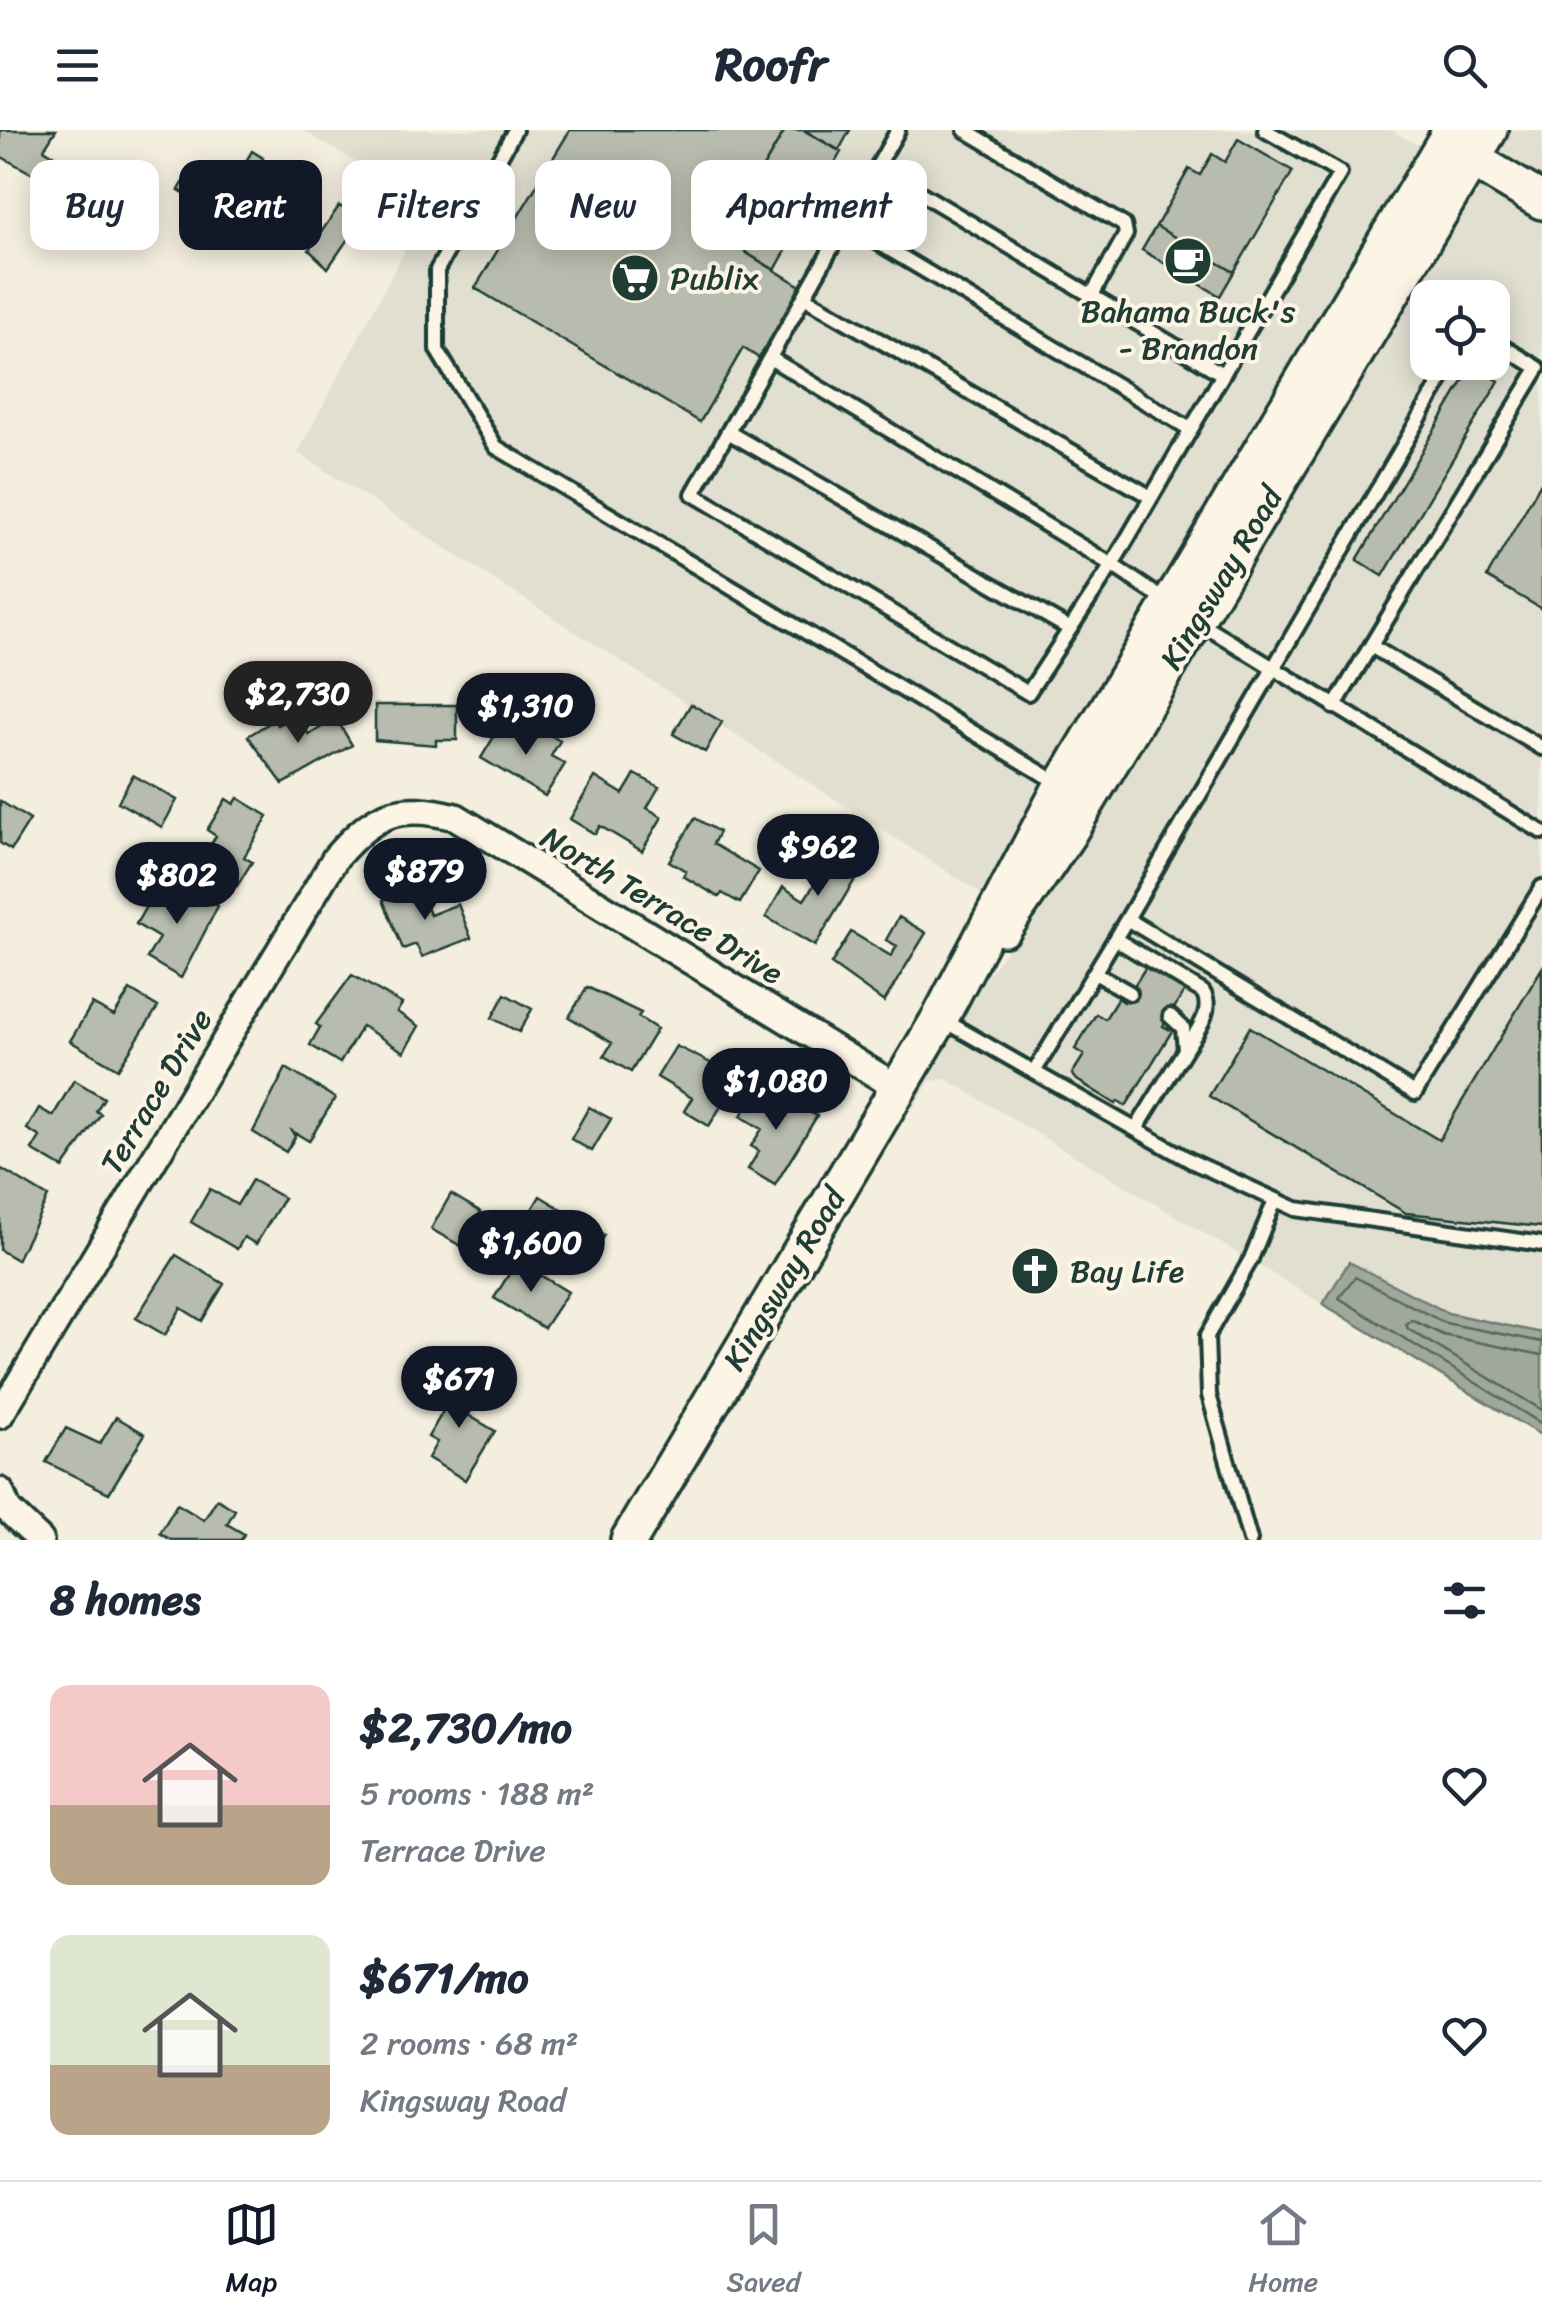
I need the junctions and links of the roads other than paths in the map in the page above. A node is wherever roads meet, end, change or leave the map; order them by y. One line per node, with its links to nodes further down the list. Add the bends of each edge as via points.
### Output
1 (515, 130): 28 (lane, via 438,270 438,350 496,446)
2 (898, 130): 6 (lane)
3 (966, 130): 11 (lane, via 1124,225 1126,234)
4 (1265, 130): 16 (lane, via 1340,174)
5 (1457, 138): 8 (street); 22 (street, Kingsway Road)
6 (881, 160)
7 (927, 197): 11 (lane)
8 (1542, 201)
9 (831, 250): 12 (lane)
10 (891, 250): 18 (lane)
11 (1092, 294): 16 (lane)
12 (804, 298): 14 (lane); 20 (lane)
13 (1510, 350): 15 (lane)
14 (770, 358): 19 (lane); 21 (lane)
15 (1540, 368): 24 (lane)
16 (1222, 374): 18 (lane)
17 (1442, 380): 25 (lane)
18 (1190, 429): 20 (lane)
19 (728, 432): 23 (lane); 23 (lane, via 693,494 1028,693)
20 (1151, 497): 21 (lane)
21 (1112, 565): 22 (lane); 23 (lane)
22 (1182, 612): 25 (lane); 28 (street, Kingsway Road); 37 (street, Kingsway Road, via 1040,878)
23 (1070, 628)
24 (1370, 646): 26 (lane); 27 (lane)
25 (1274, 670): 26 (lane); 32 (lane)
26 (1334, 707): 30 (lane)
27 (1542, 748)
28 (1062, 786): 37 (street, Kingsway Road)
29 (383, 814): 40 (street, North Terrace Drive, via 420,808 456,817); 44 (street, Terrace Drive, via 336,857)
30 (1542, 832)
31 (1542, 887): 32 (lane, via 1415,1093)
32 (1127, 919): 33 (lane)
33 (1115, 939): 34 (lane); 38 (lane, via 1208,999)
34 (1095, 973): 35 (lane); 39 (lane)
35 (1130, 993)
36 (1170, 1016): 38 (lane, via 1183,1028)
37 (940, 1018): 39 (lane); 40 (street, Kingsway Road)
38 (1185, 1050): 41 (lane)
39 (1034, 1072): 41 (lane)
40 (898, 1088): 47 (street, Kingsway Road)
41 (1136, 1130): 42 (lane)
42 (1275, 1200): 43 (lane, via 1296,1209); 48 (lane, via 1207,1336 1209,1394)
43 (1542, 1244)
44 (0, 1415)
45 (0, 1490): 46 (street, via 8,1510)
46 (40, 1540)
47 (629, 1540)
48 (1250, 1540)

